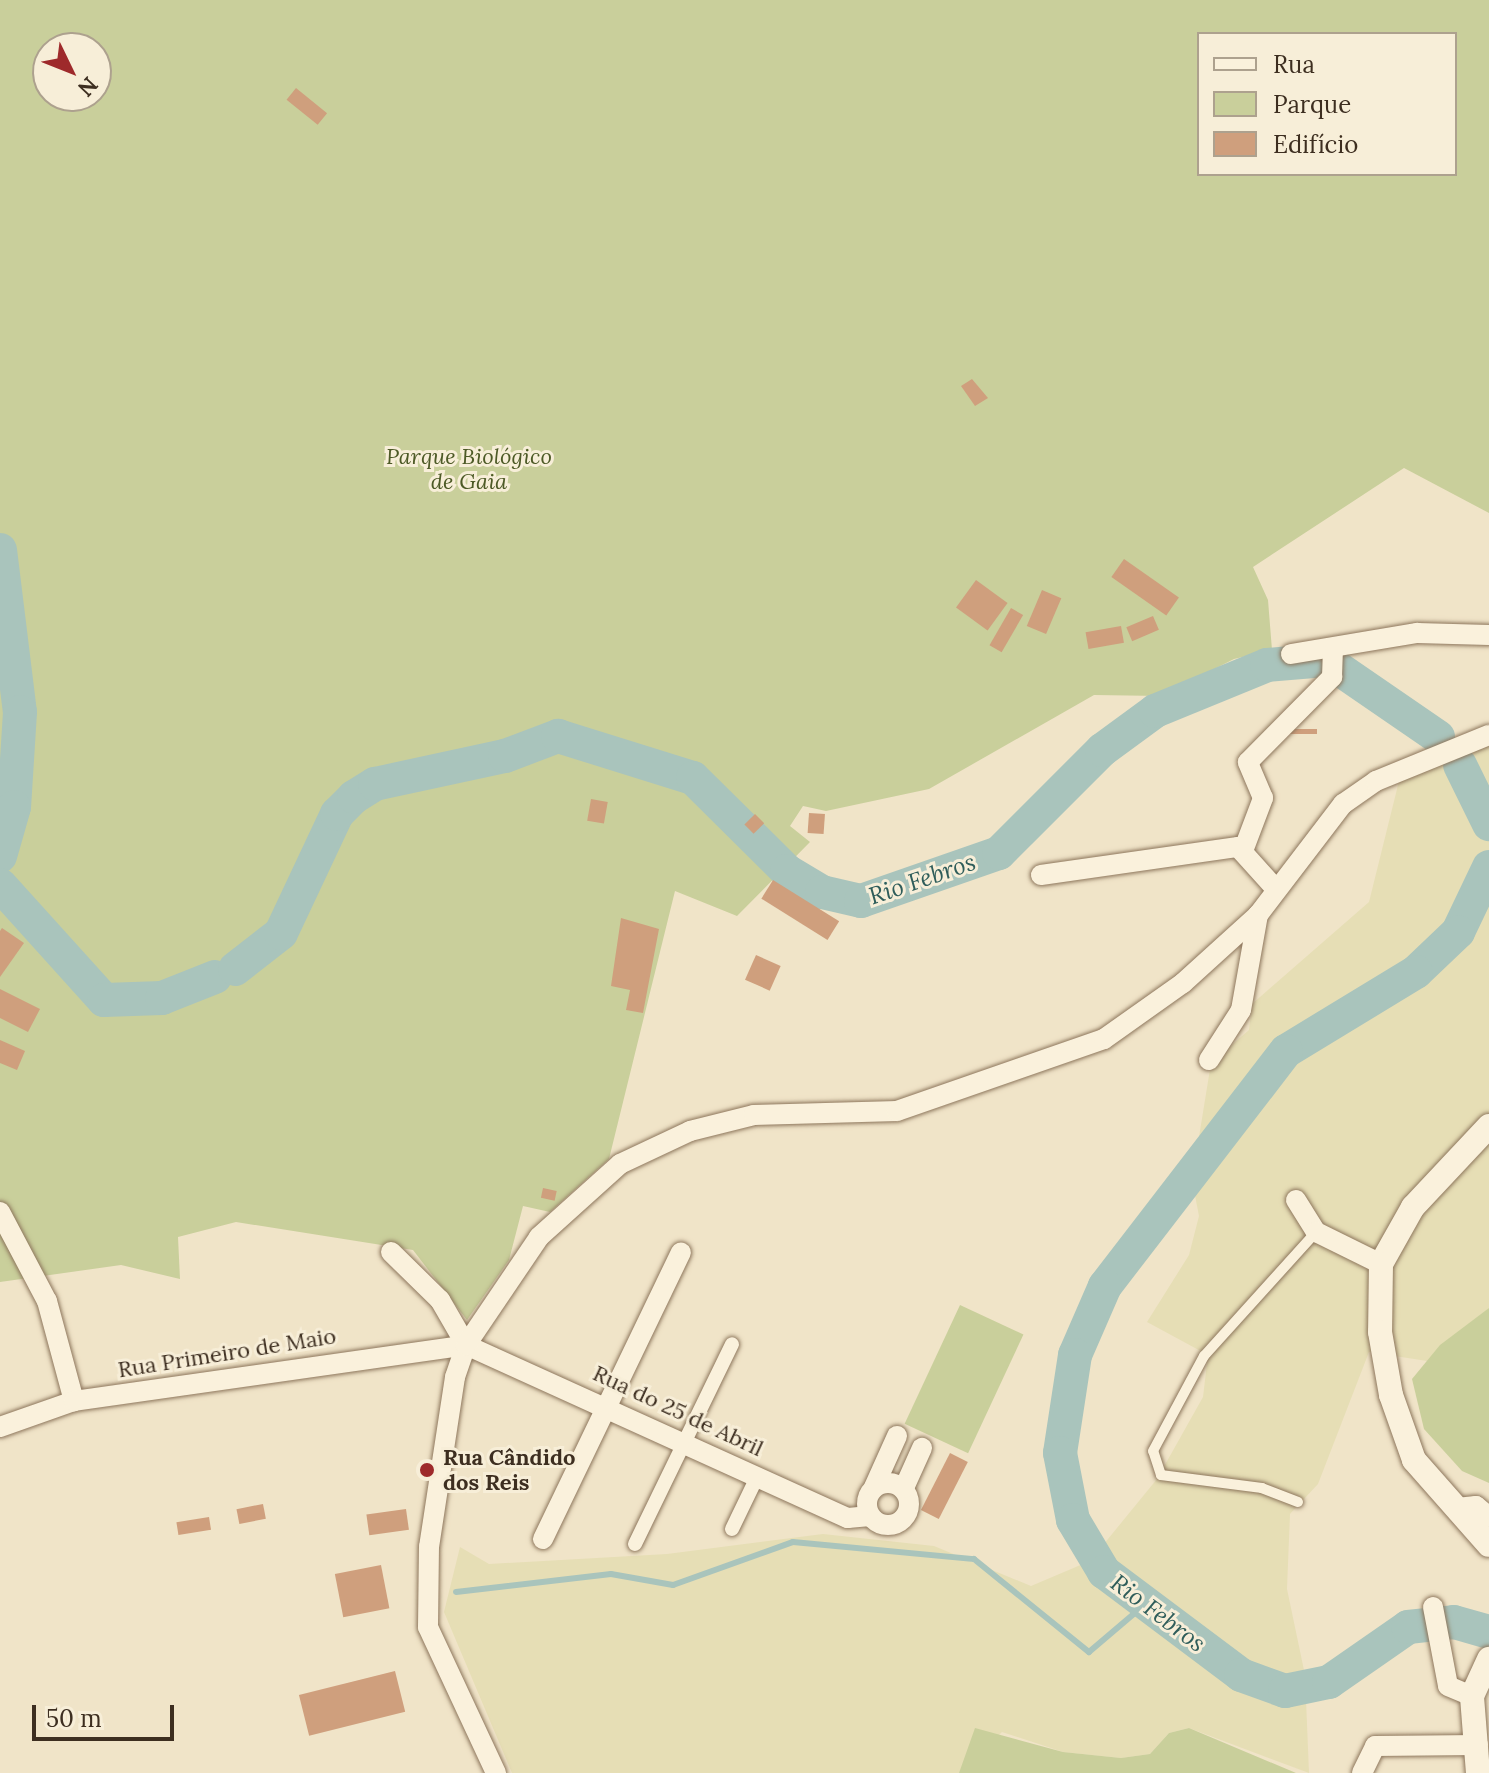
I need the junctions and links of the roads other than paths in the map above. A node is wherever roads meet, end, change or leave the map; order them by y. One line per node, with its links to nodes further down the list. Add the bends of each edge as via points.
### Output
1 (1489, 635): 3 (street, via 1417,633)
2 (1291, 654): 3 (street)
3 (1334, 661): 5 (street, via 1248,762 1263,798)
4 (1489, 735): 7 (street, via 1354,796)
5 (1243, 851): 6 (street, via 1189,850 1121,868); 7 (street)
6 (1041, 875)
7 (1274, 887): 8 (street)
8 (1258, 915): 9 (street, via 1241,1010); 18 (street, via 1183,983 1104,1039 932,1103 754,1115 690,1131 620,1164 539,1237)
9 (1209, 1060)
10 (1489, 1126): 16 (street, via 1413,1207)
11 (1296, 1200): 13 (street)
12 (0, 1212): 19 (street, via 47,1301)
13 (1316, 1232): 16 (street); 28 (lane, via 1204,1356 1153,1451 1161,1475 1262,1488)
14 (391, 1252): 18 (street, via 440,1300)
15 (681, 1252): 20 (street)
16 (1381, 1264): 29 (street, via 1380,1332 1391,1395 1414,1460)
17 (732, 1344): 23 (street)
18 (466, 1345): 19 (street, Rua Primeiro de Maio); 20 (street, Rua do 25 de Abril); 40 (street, via 429,1547 428,1627)
19 (74, 1401): 21 (street, Rua Primeiro de Maio)
20 (607, 1404): 23 (street, Rua do 25 de Abril); 33 (street)
21 (0, 1427)
22 (897, 1436): 26 (street)
23 (685, 1440): 25 (street, Rua do 25 de Abril); 34 (street)
24 (922, 1448): 27 (street, Rua do 25 de Abril)
25 (758, 1475): 30 (street, Rua do 25 de Abril, via 848,1518); 32 (street)
26 (874, 1487): 27 (street); 30 (street)
27 (904, 1488): 30 (street, Rua do 25 de Abril, via 910,1504 901,1521 882,1525)
28 (1298, 1502)
29 (1457, 1508): 31 (street, via 1476,1506); 35 (street)
30 (870, 1516)
31 (1489, 1517)
32 (732, 1529)
33 (543, 1539)
34 (635, 1544)
35 (1489, 1545)
36 (1434, 1618): 38 (street, via 1448,1686)
37 (1489, 1659): 38 (street)
38 (1472, 1696): 39 (street)
39 (1478, 1745): 41 (street, via 1375,1746); 42 (street)
40 (496, 1773)
41 (1362, 1773)
42 (1478, 1773)

